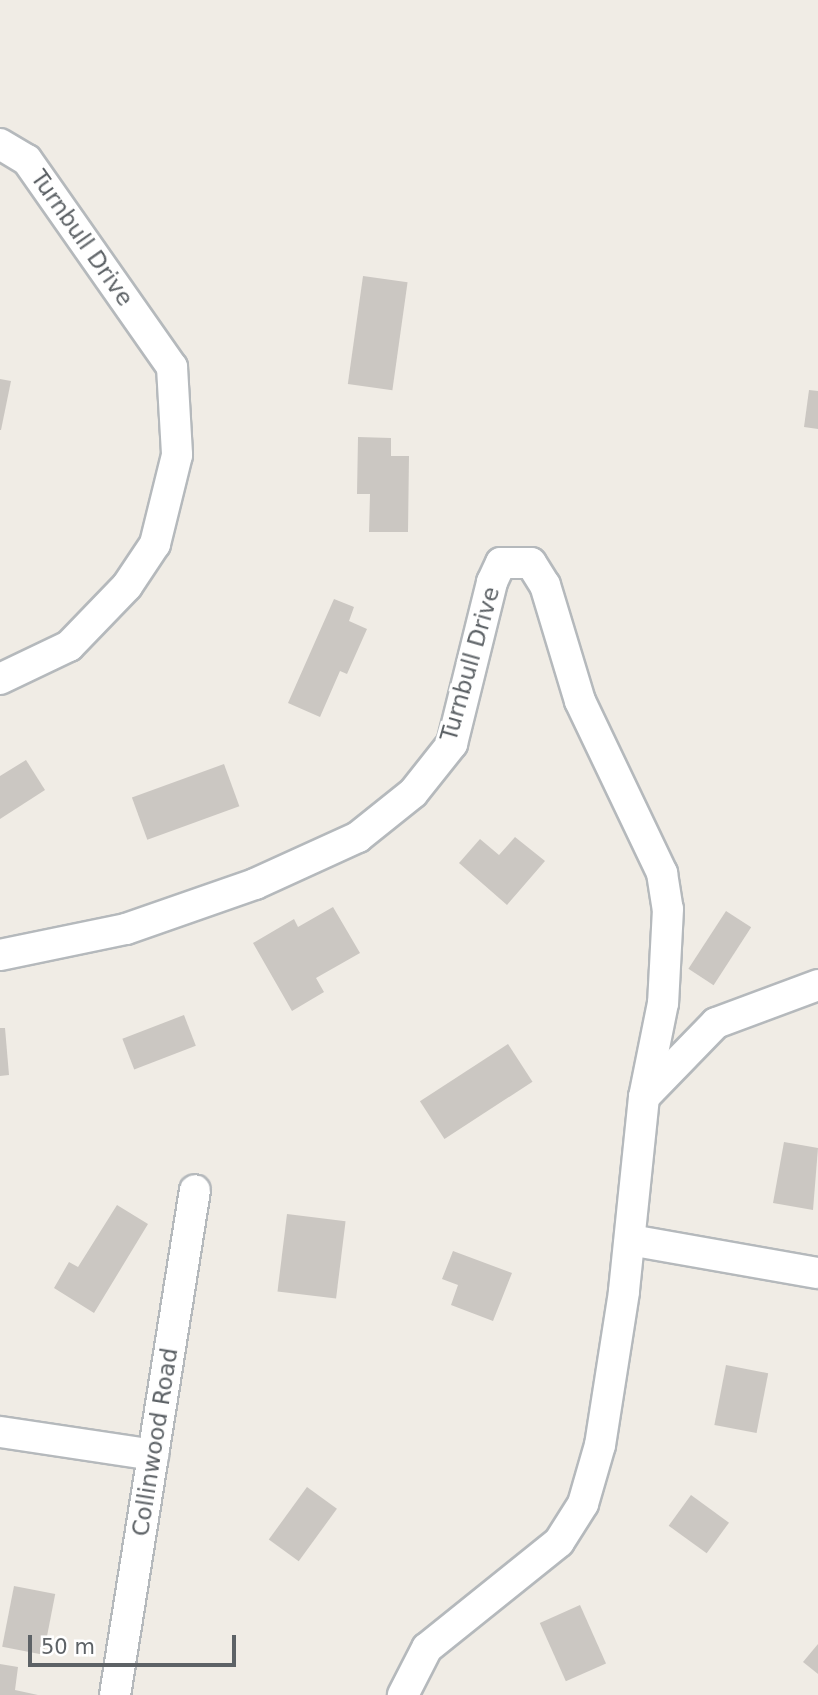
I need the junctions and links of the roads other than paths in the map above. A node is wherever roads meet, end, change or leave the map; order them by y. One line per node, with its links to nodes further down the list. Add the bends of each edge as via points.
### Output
1 (0, 144): 2 (street, Turnbull Drive, via 27,160 172,367 177,455 155,544 127,586 69,646)
2 (0, 679)
3 (0, 955): 5 (street, Turnbull Drive, via 126,929 255,884 358,837 413,793 452,744 492,582 501,563 531,563 545,585 597,740 662,873 668,957)
4 (818, 985): 5 (street, via 716,1023)
5 (644, 1097): 7 (street, Turnbull Drive)
6 (195, 1190): 10 (street, Collinwood Road)
7 (630, 1240): 8 (street); 12 (street, Turnbull Drive, via 600,1445 583,1504 550,1550 427,1648)
8 (818, 1273)
9 (0, 1432): 10 (street)
10 (153, 1455): 11 (street, Collinwood Road)
11 (115, 1695)
12 (403, 1695)

